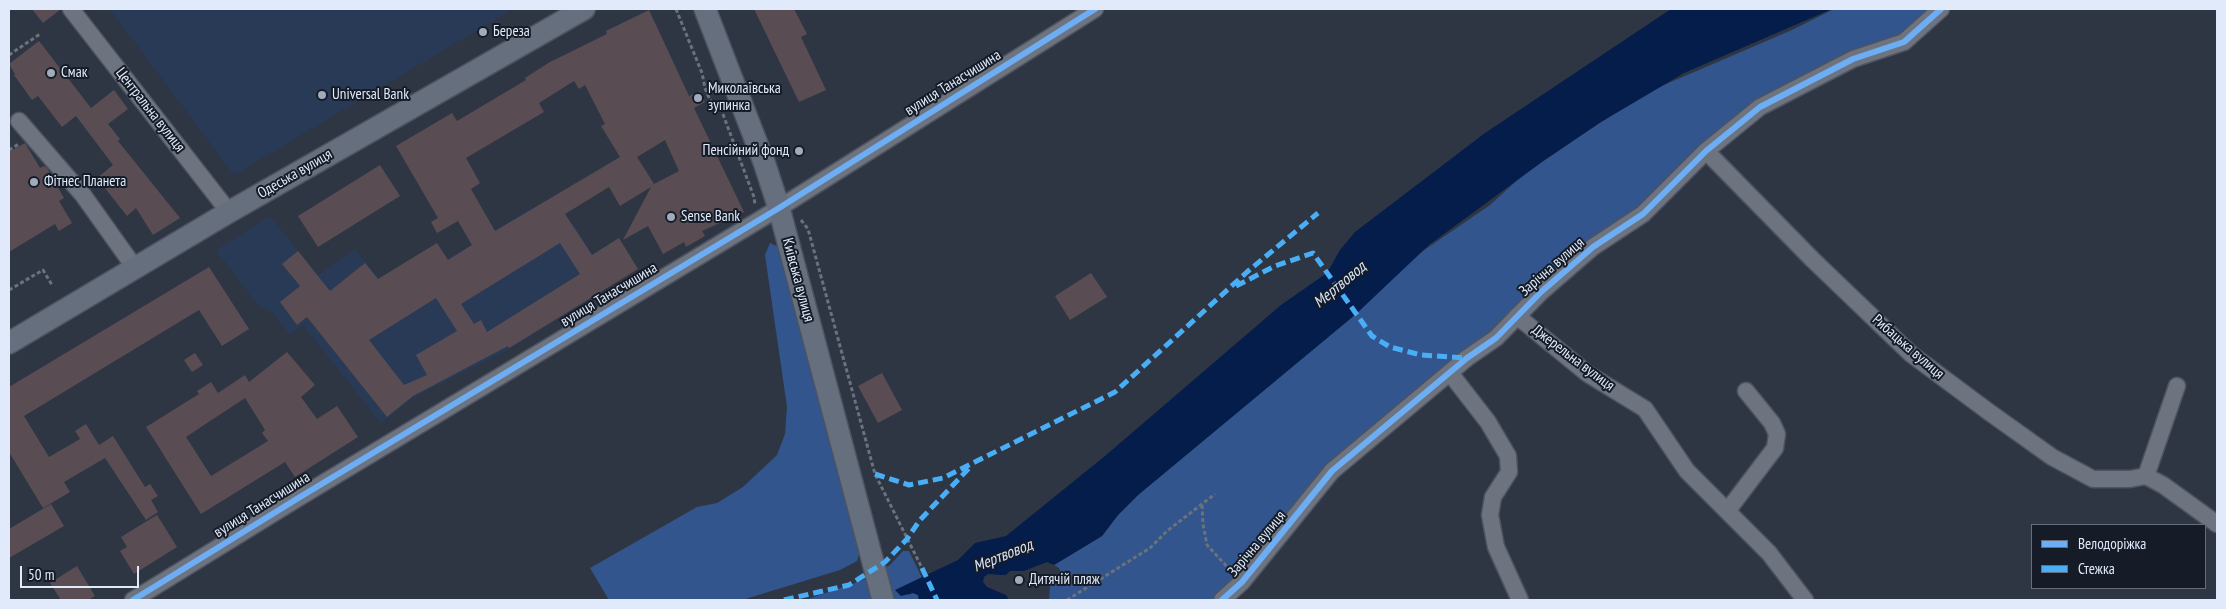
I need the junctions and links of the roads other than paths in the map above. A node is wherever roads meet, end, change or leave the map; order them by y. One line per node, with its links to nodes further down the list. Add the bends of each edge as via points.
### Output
1 (70, 9): 9 (street, Центральна вулиця)
2 (584, 9): 9 (main road, Одеська вулиця)
3 (705, 9): 8 (main road, Київська вулиця)
4 (1095, 9): 8 (street, вулиця Танасчишина)
5 (1941, 9): 7 (street, Зарічна вулиця, via 1904,42 1853,59 1760,108)
6 (19, 121): 10 (street, via 83,195)
7 (1706, 151): 11 (street, Зарічна вулиця, via 1643,214 1593,247); 16 (street, Рибацька вулиця, via 1911,354 1989,412 2052,457 2093,479)
8 (779, 208): 19 (street, вулиця Танасчишина); 20 (main road, Київська вулиця)
9 (230, 212): 10 (main road, Одеська вулиця)
10 (135, 268): 12 (main road, Одеська вулиця)
11 (1517, 316): 13 (street, Зарічна вулиця, via 1496,338); 17 (street, Джерельна вулиця, via 1588,374 1645,409 1687,471)
12 (9, 342)
13 (1450, 373): 21 (street, Зарічна вулиця, via 1332,471 1242,582); 22 (street, via 1488,422 1508,456 1509,472 1493,497 1490,515 1496,547)
14 (2177, 386): 16 (street)
15 (1746, 391): 17 (street, via 1772,423 1777,434 1775,448)
16 (2146, 476): 18 (street)
17 (1728, 510): 23 (street, Джерельна вулиця, via 1769,553)
18 (2217, 524)
19 (133, 600)
20 (883, 600)
21 (1222, 600)
22 (1520, 600)
23 (1805, 600)

